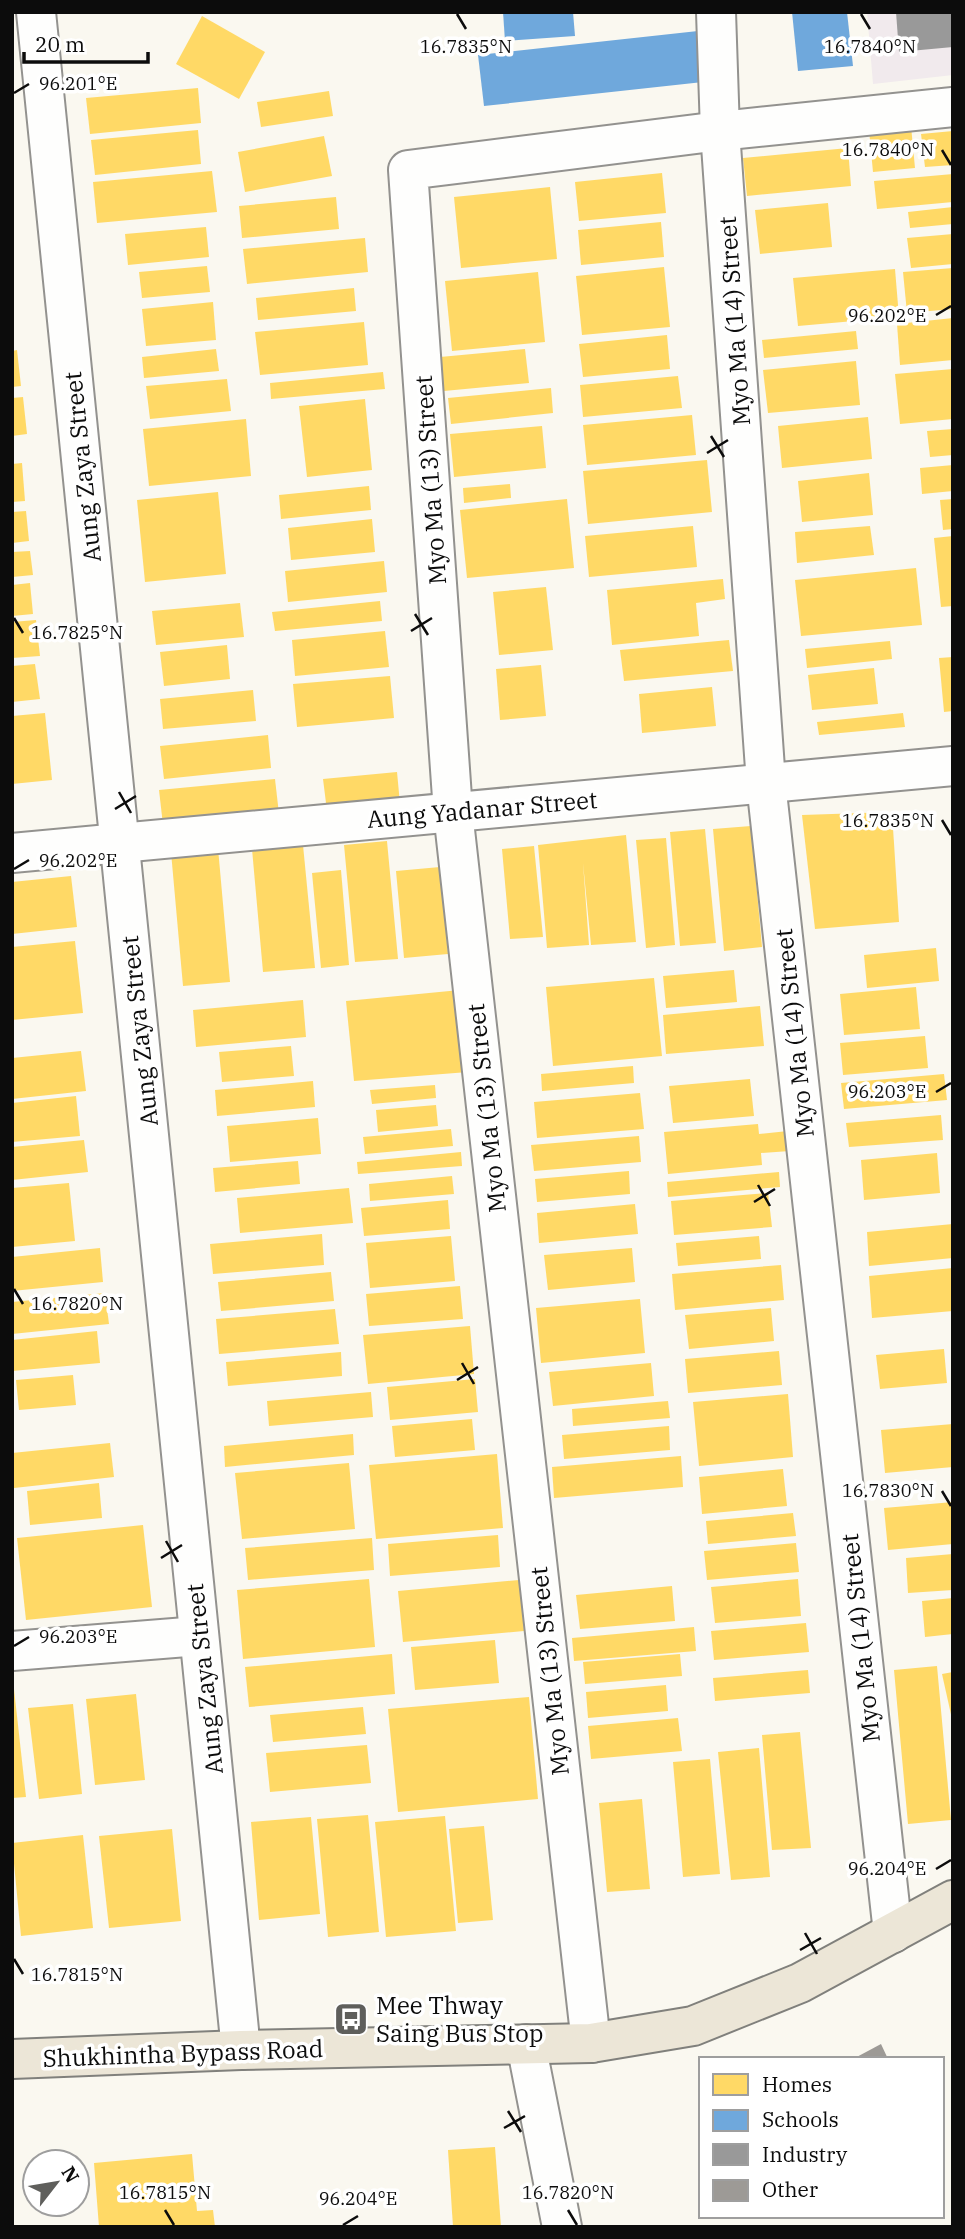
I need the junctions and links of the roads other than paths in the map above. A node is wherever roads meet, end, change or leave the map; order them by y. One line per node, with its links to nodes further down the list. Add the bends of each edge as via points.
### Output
1 (36, 12): 8 (street, Aung Zaya Street)
2 (716, 12): 4 (street, Myo Ma (14) Street)
3 (953, 107): 4 (street)
4 (720, 131): 6 (street, Myo Ma (14) Street); 7 (street, Myo Ma (13) Street, via 408,170)
5 (953, 766): 6 (street, Aung Yadanar Street)
6 (766, 783): 7 (street, Aung Yadanar Street); 13 (street, Myo Ma (14) Street)
7 (453, 812): 8 (street, Aung Yadanar Street); 14 (street, Myo Ma (13) Street)
8 (120, 843): 9 (street, Aung Yadanar Street); 10 (street, Aung Zaya Street)
9 (12, 853)
10 (199, 1636): 11 (street); 16 (street, Aung Zaya Street)
11 (12, 1651)
12 (953, 1900): 13 (main road, Shukhintha Bypass Road)
13 (893, 1933): 14 (main road, Shukhintha Bypass Road, via 800,1983 693,2026)
14 (591, 2043): 15 (main road, Shukhintha Bypass Road)
15 (526, 2044): 16 (main road, Shukhintha Bypass Road); 18 (street)
16 (241, 2050): 17 (main road, Shukhintha Bypass Road)
17 (12, 2059)
18 (562, 2227)

